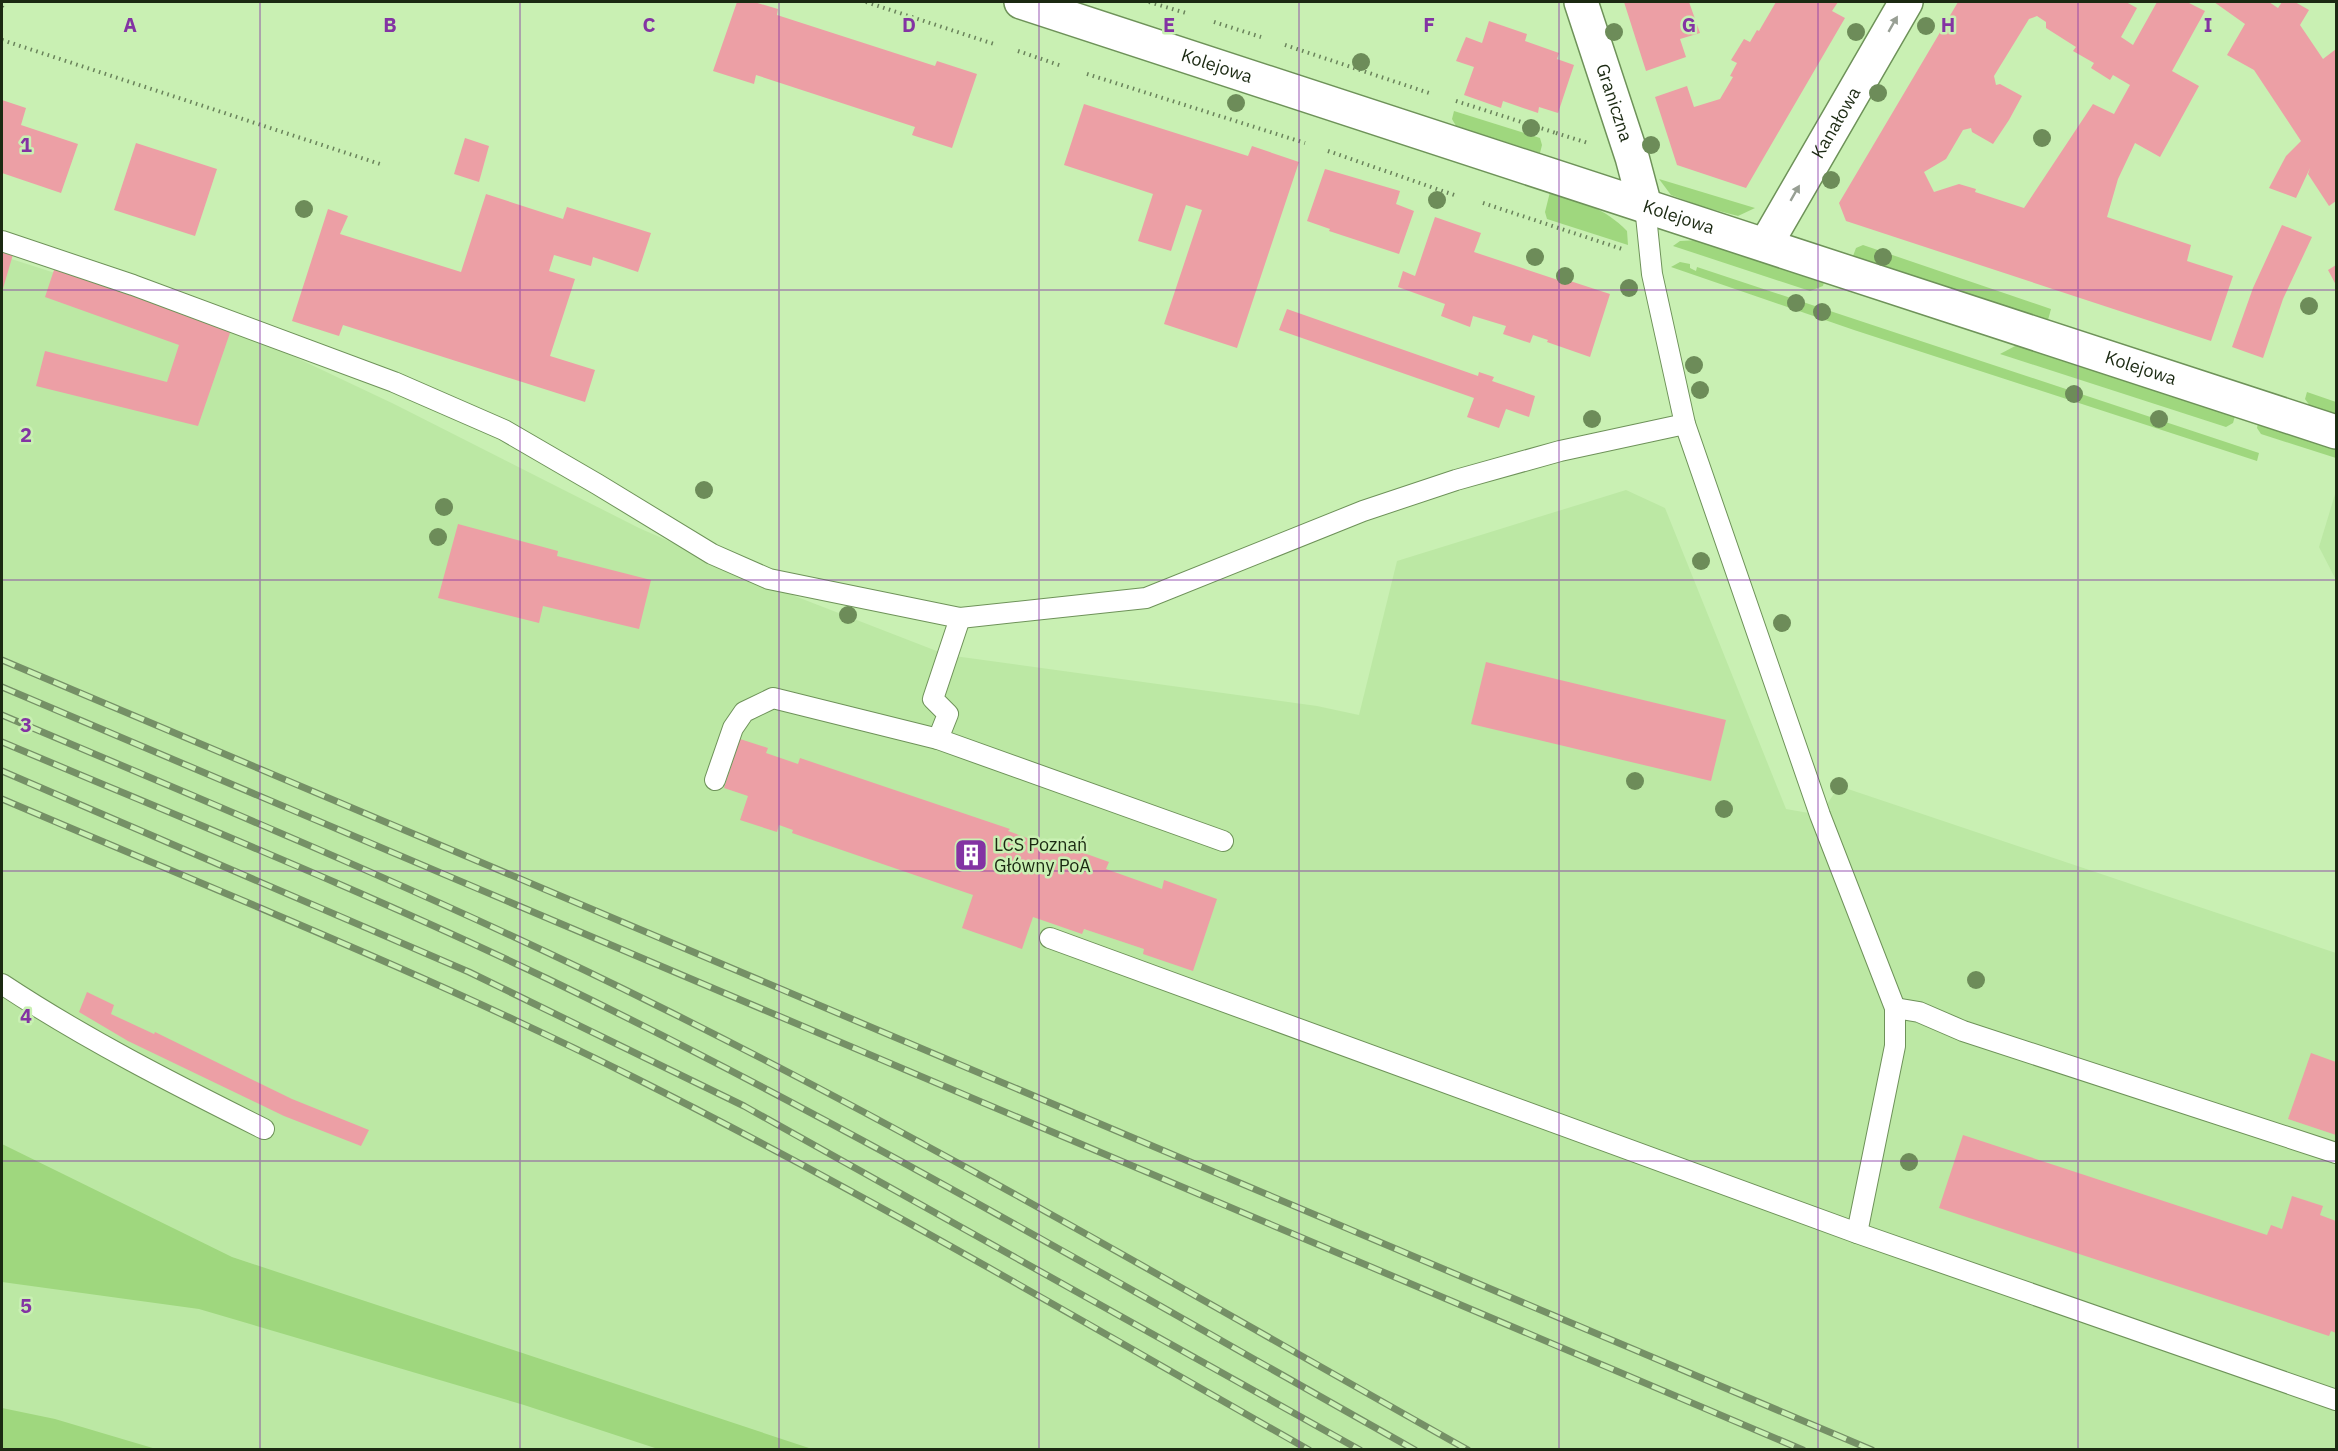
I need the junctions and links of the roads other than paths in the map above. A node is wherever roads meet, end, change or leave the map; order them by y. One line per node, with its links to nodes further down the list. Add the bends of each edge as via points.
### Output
1 (1021, 2): 4 (street, Kolejowa)
2 (1581, 2): 4 (street, Graniczna)
3 (1906, 2): 6 (street, Kanałowa, one-way to 3)
4 (1645, 206): 6 (street, Kolejowa); 7 (lane, via 1652,274)
5 (2, 241): 9 (lane, via 405,386 504,430 712,554 769,579)
6 (1766, 244): 8 (street, Kolejowa)
7 (1685, 424): 9 (lane, via 1560,451 1456,480 1363,512 1146,598); 15 (lane, via 1820,815)
8 (2337, 432)
9 (960, 618): 10 (lane, via 933,699 948,714)
10 (938, 739): 11 (lane, via 773,698 744,712 733,728); 12 (lane)
11 (715, 780)
12 (1223, 841)
13 (1050, 938): 18 (lane)
14 (2, 984): 16 (lane, via 65,1025)
15 (1895, 1008): 17 (lane, via 1919,1012 1963,1031); 18 (lane, via 1895,1046)
16 (264, 1129)
17 (2337, 1153)
18 (1857, 1233): 19 (lane)
19 (2337, 1400)

